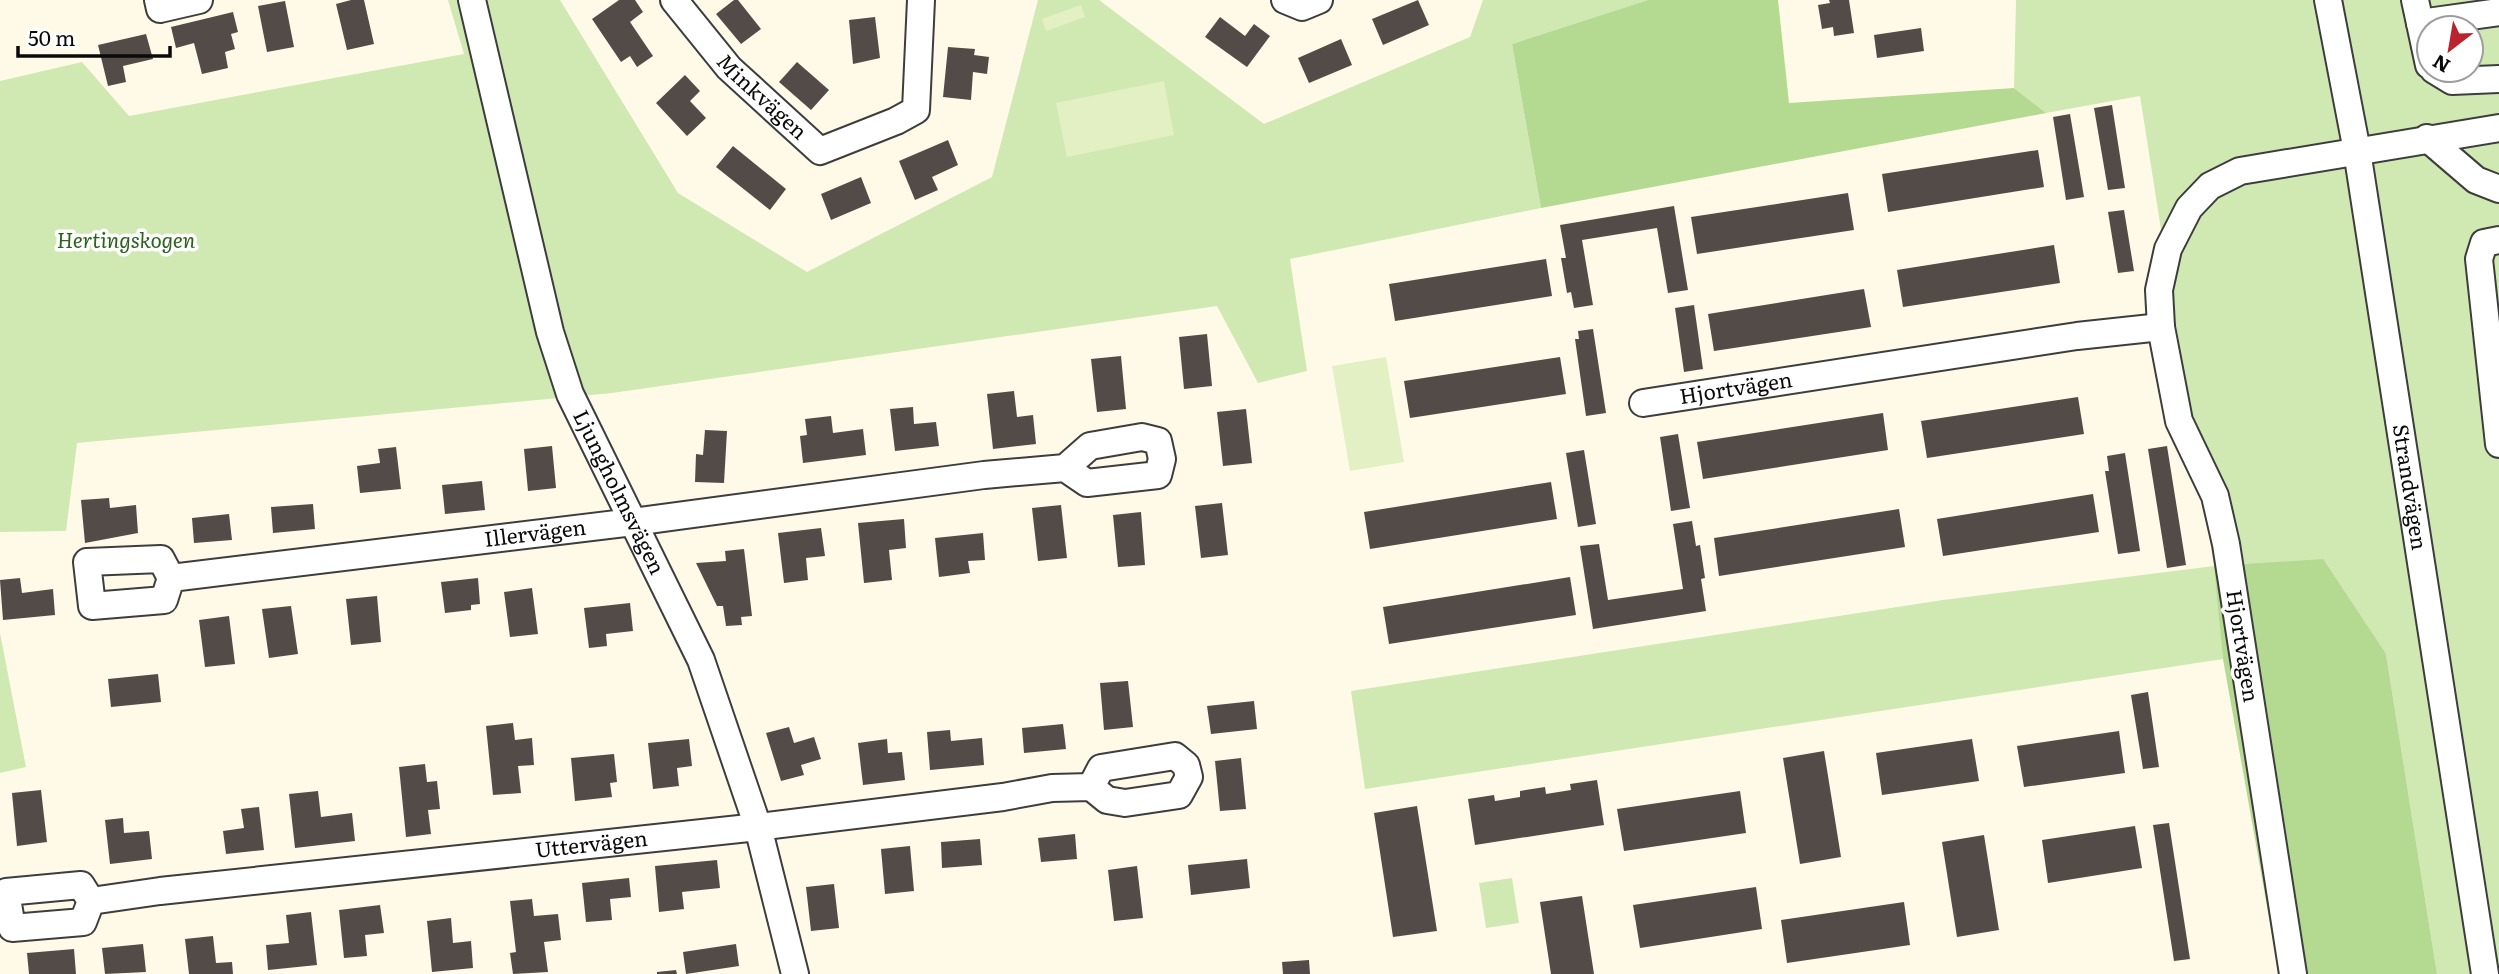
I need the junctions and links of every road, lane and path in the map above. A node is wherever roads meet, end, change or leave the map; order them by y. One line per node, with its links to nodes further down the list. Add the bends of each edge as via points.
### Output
1 (158, 0): 2 (street, via 160,9)
2 (199, 0)
3 (472, 0): 22 (street, Ljungholmsvägen, via 550,332 570,394)
4 (674, 0): 5 (street, Minkvägen, via 729,68 820,151 916,110)
5 (921, 0)
6 (1285, 0): 7 (street, via 1302,7)
7 (1320, 0)
8 (2328, 0): 13 (street, Strandvägen)
9 (2417, 11): 10 (street)
10 (2499, 12)
11 (2499, 128): 12 (street, Hjortvägen)
12 (2427, 138): 13 (street, Hjortvägen); 14 (street, via 2476,180)
13 (2357, 151): 17 (street, Hjortvägen, via 2240,172 2210,186 2189,208 2168,249 2159,290); 29 (street, Strandvägen)
14 (2499, 189)
15 (2499, 240): 16 (street, via 2487,241 2480,252)
16 (2491, 310): 18 (street)
17 (2161, 327): 19 (street, Hjortvägen, via 2077,335); 28 (street, Hjortvägen, via 2179,421 2215,496 2226,544)
18 (2495, 382): 20 (street)
19 (1643, 403)
20 (2499, 444)
21 (1065, 468): 22 (street, Illervägen)
22 (633, 522): 23 (street, Illervägen); 25 (street, Ljungholmsvägen, via 701,660)
23 (171, 578)
24 (1091, 788): 25 (street, Uttervägen, via 1052,788)
25 (758, 827): 26 (street, Uttervägen); 27 (street, Ljungholmsvägen)
26 (91, 901)
27 (795, 974)
28 (2293, 974)
29 (2485, 974)

